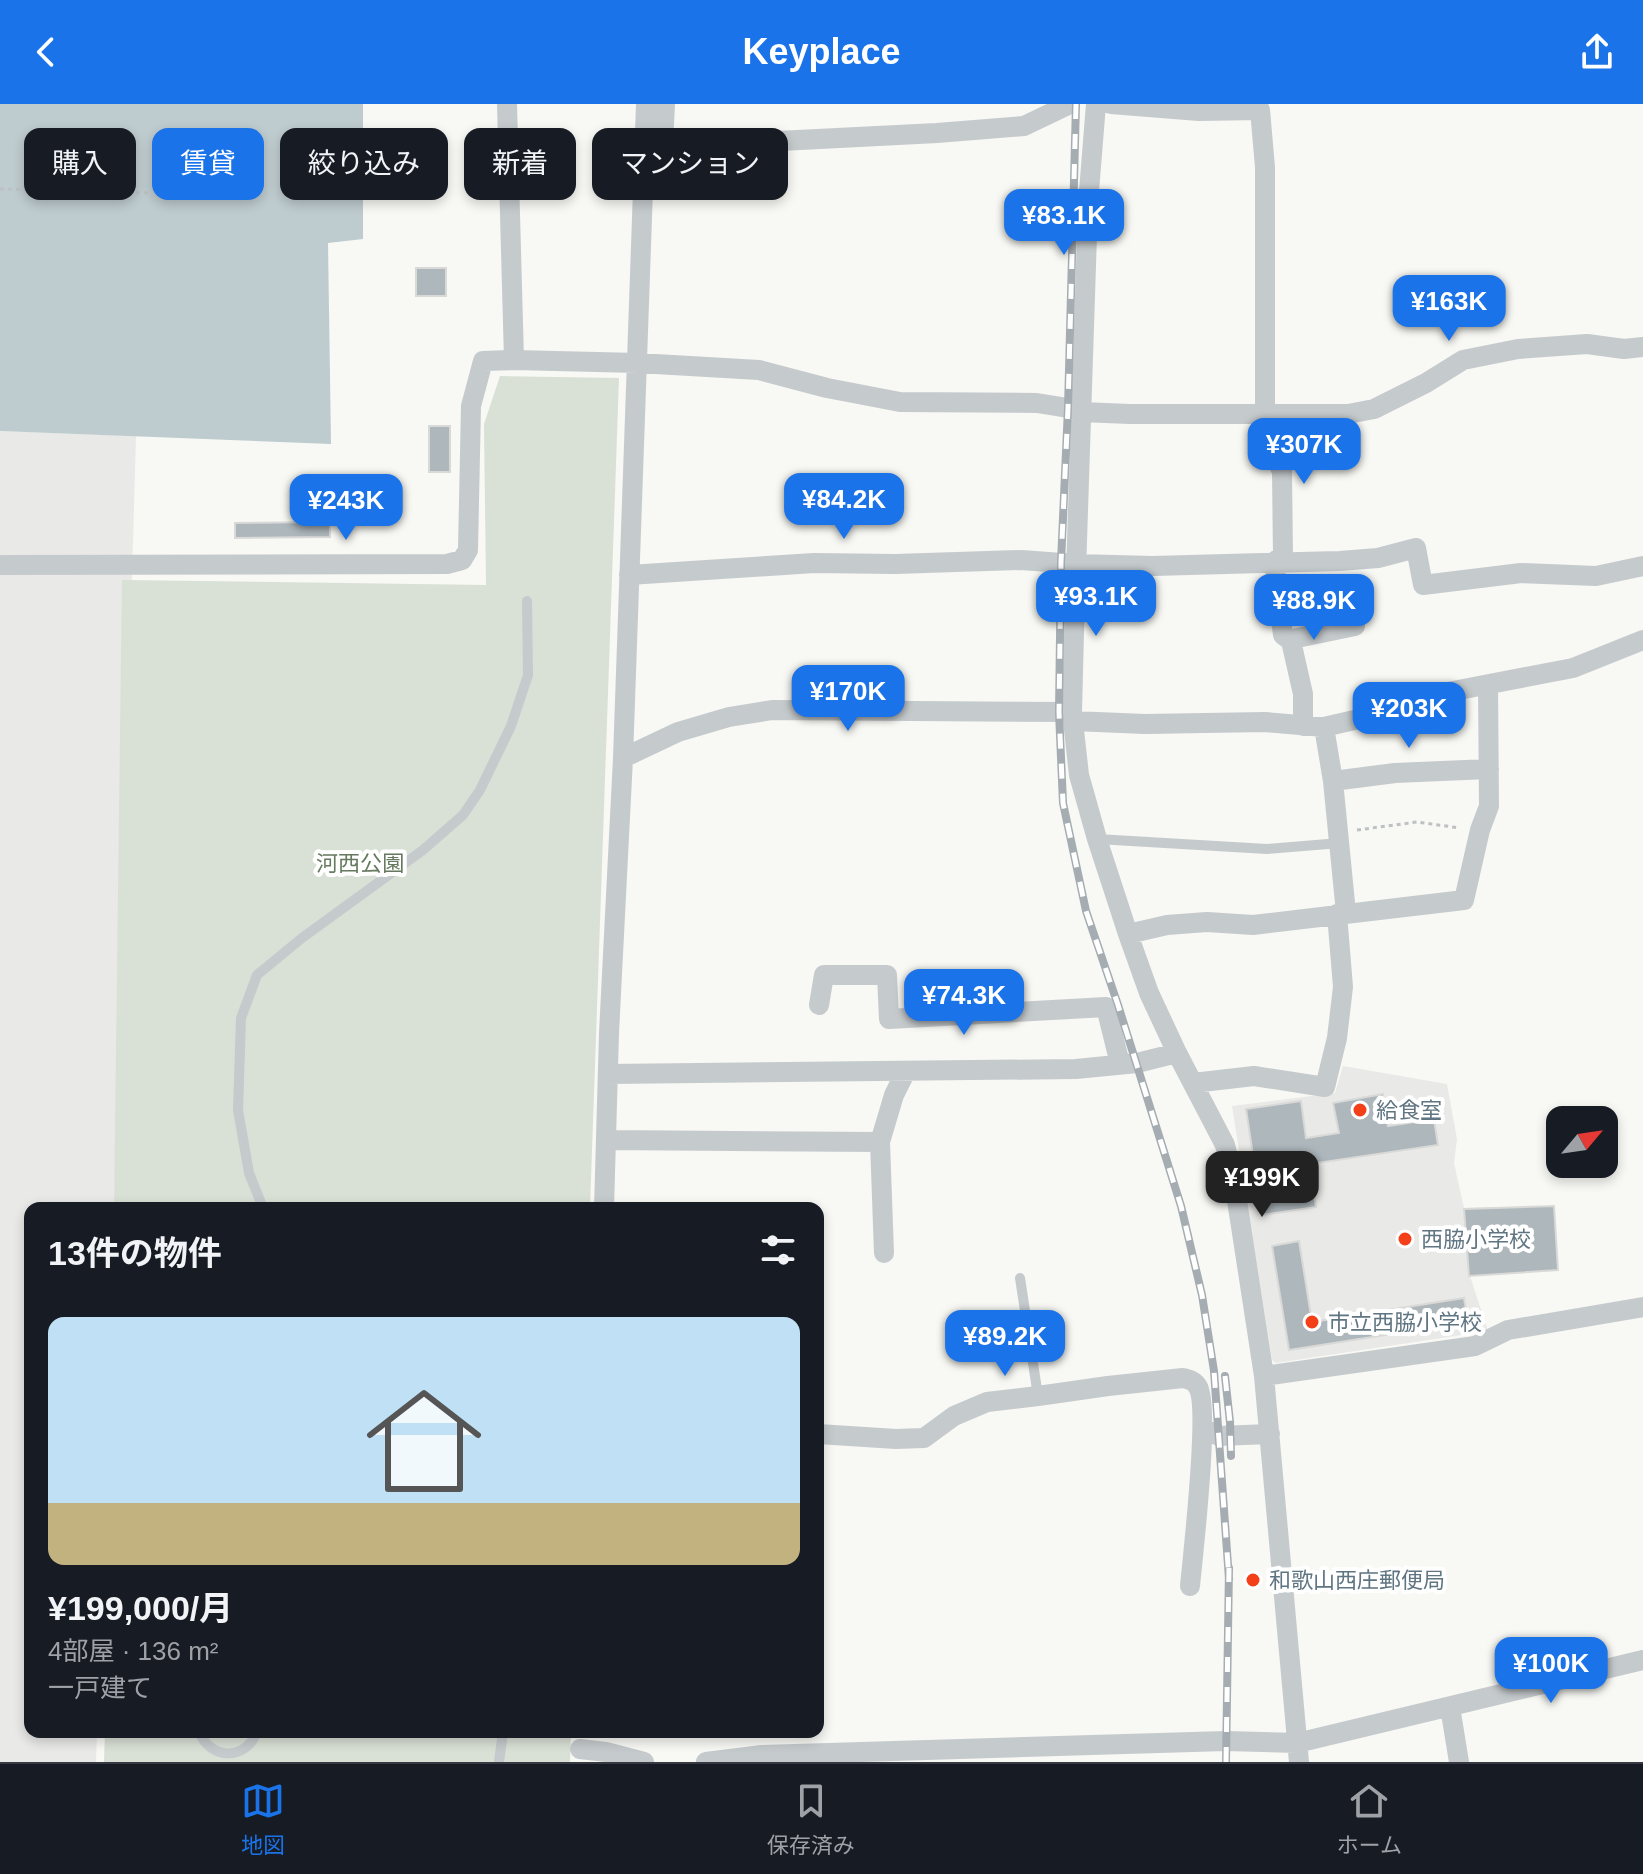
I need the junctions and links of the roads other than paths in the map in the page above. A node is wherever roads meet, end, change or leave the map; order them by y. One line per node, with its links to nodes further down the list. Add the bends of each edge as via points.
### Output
1 (507, 104): 12 (street)
2 (646, 104): 7 (street)
3 (665, 104): 8 (street)
4 (1070, 104): 9 (street, via 1024,126)
5 (1096, 104): 14 (street)
6 (1111, 104): 15 (street, via 1260,110 1265,167)
7 (651, 128)
8 (658, 128)
9 (788, 141)
10 (650, 200): 13 (street)
11 (1643, 347): 15 (street, via 1518,349 1463,360 1374,409 1348,414)
12 (514, 360): 13 (street); 18 (street, via 483,361 471,406 468,550 462,560)
13 (638, 363): 14 (street, via 759,370 900,402 1037,403); 20 (street)
14 (1081, 412): 15 (street); 17 (street)
15 (1265, 413): 16 (street, via 1272,417 1273,450 1282,472 1283,555)
16 (1274, 562): 17 (street); 19 (street, via 1378,558 1416,548 1423,585 1521,573 1596,576); 24 (street, via 1283,635)
17 (1076, 564): 20 (street, via 814,563); 26 (street)
18 (0, 565)
19 (1643, 566)
20 (629, 575): 28 (street)
21 (527, 601): 43 (lane, via 528,675 511,726 463,815 257,975 241,1018 238,1110 249,1173)
22 (1355, 626): 24 (street)
23 (1643, 640): 25 (street, via 1573,668)
24 (1291, 641): 27 (street)
25 (1488, 685): 27 (street); 29 (street)
26 (1073, 716): 27 (street, via 1145,724 1265,722); 28 (street, via 772,710 678,732); 32 (street, via 1079,775)
27 (1313, 727): 30 (street)
28 (623, 758): 39 (street)
29 (1489, 769): 30 (street); 33 (street, via 1489,806 1464,900)
30 (1333, 781): 31 (street)
31 (1339, 838): 32 (lane, via 1267,849); 33 (street)
32 (1097, 839): 34 (street)
33 (1341, 914): 34 (street, via 1253,925 1167,925); 40 (street, via 1343,987 1325,1087 1254,1076)
34 (1128, 934): 36 (street)
35 (819, 1005): 37 (street, via 824,975 887,975 889,1019 1106,1007)
36 (1177, 1053): 37 (street); 40 (street)
37 (1120, 1064): 38 (street)
38 (906, 1071): 39 (street); 42 (street)
39 (608, 1074): 41 (street)
40 (1193, 1083): 48 (street, via 1225,1145 1231,1169)
41 (606, 1140): 42 (street); 44 (street)
42 (880, 1142): 45 (street)
43 (261, 1202)
44 (604, 1202)
45 (884, 1253)
46 (1020, 1278): 49 (lane)
47 (1643, 1307): 48 (street, via 1508,1330 1475,1346)
48 (1264, 1376): 52 (street)
49 (1038, 1396): 50 (street, via 1183,1378 1200,1389); 51 (street, via 987,1402 954,1416 924,1438)
50 (1203, 1428): 52 (street, via 1219,1436); 53 (street)
51 (824, 1434)
52 (1270, 1434): 60 (street)
53 (1190, 1586)
54 (1643, 1660): 55 (street)
55 (1450, 1707): 60 (street); 65 (street)
56 (201, 1738): 61 (lane)
57 (253, 1738): 61 (lane)
58 (502, 1738): 62 (lane)
59 (580, 1748): 63 (street)
60 (1298, 1752): 64 (street, via 1226,1741 762,1755)
61 (233, 1758)
62 (499, 1762)
63 (644, 1762)
64 (706, 1762)
65 (1459, 1762)

